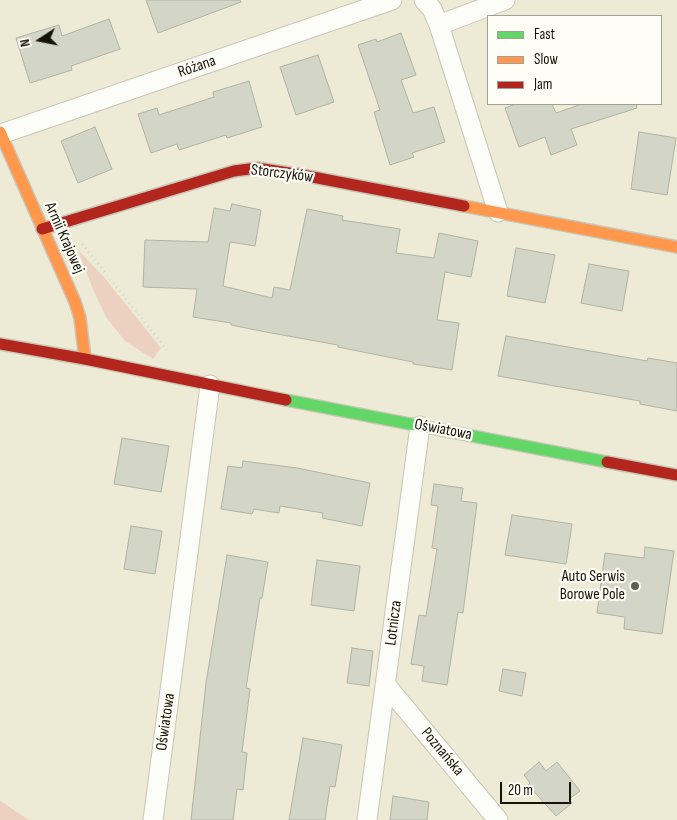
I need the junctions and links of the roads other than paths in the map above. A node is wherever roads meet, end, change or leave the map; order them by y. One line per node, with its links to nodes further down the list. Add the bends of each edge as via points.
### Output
1 (392, 0): 5 (street, Różana)
2 (424, 0): 4 (street)
3 (505, 0): 4 (street)
4 (439, 25): 6 (street)
5 (0, 132): 7 (street, Armii Krajowej)
6 (498, 212): 7 (street, Storczyków, via 257,168 234,171); 8 (street, Storczyków)
7 (42, 229): 10 (street, Armii Krajowej, via 75,302)
8 (677, 247)
9 (0, 344): 10 (street, Oświatowa)
10 (86, 359): 11 (street, Oświatowa)
11 (210, 385): 12 (street, Oświatowa); 15 (street, Oświatowa)
12 (420, 426): 13 (street, Oświatowa); 14 (street, Lotnicza)
13 (677, 475)
14 (386, 685): 16 (street, Lotnicza); 17 (street, Poznańska)
15 (152, 820)
16 (367, 820)
17 (498, 820)

